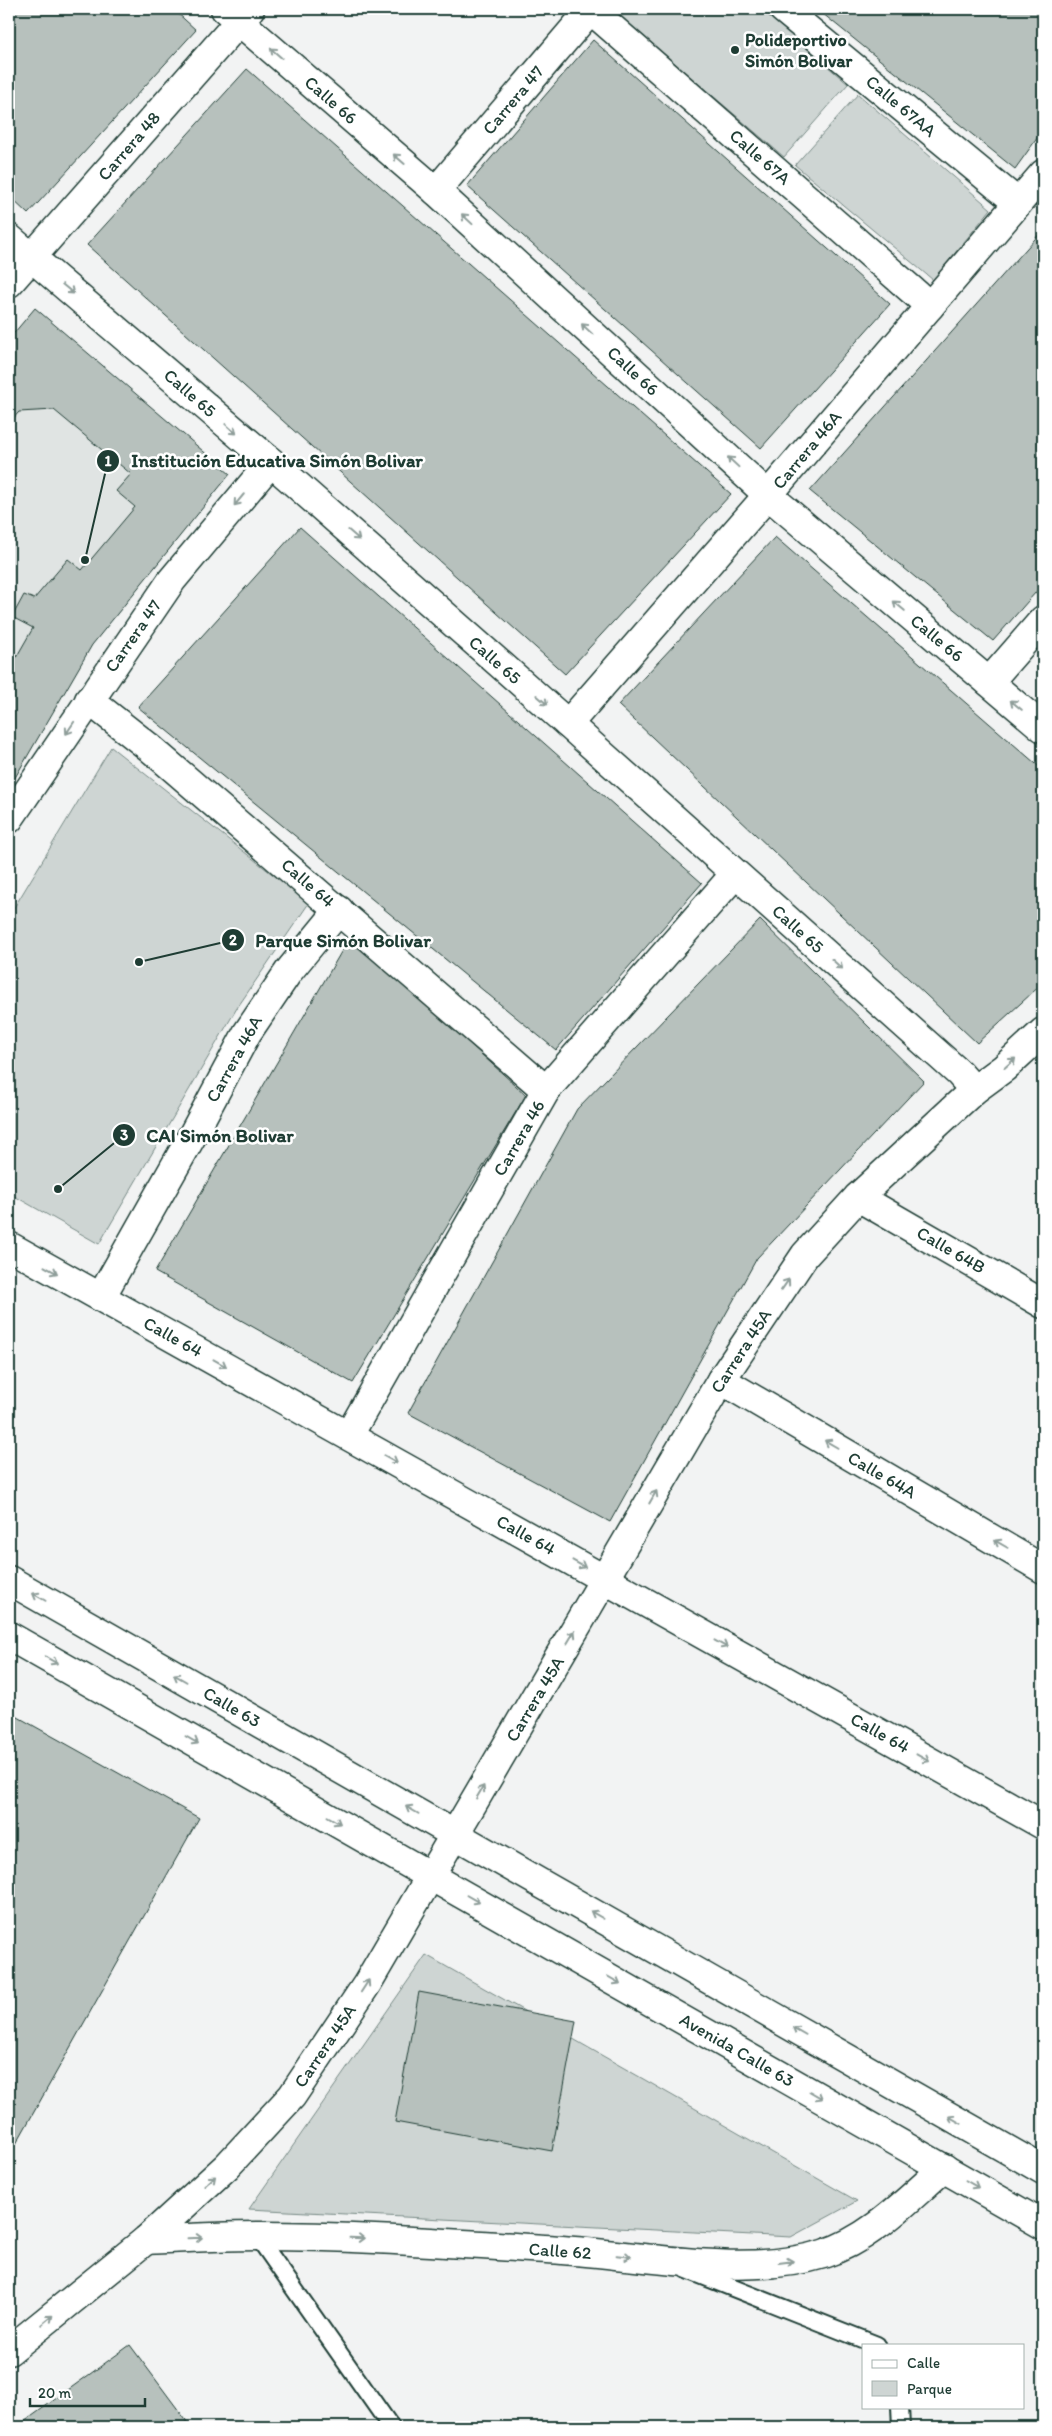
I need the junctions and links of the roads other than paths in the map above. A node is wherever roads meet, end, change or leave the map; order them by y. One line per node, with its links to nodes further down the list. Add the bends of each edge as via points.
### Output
1 (590, 9): 5 (street, Carrera 47); 10 (street, Calle 67A)
2 (783, 9): 6 (street, Calle 67AA)
3 (238, 13): 5 (street, Calle 66, one-way to 3); 8 (street, Carrera 48)
4 (1043, 174): 6 (street, Carrera 46A)
5 (436, 191): 12 (street, Calle 66, one-way to 5)
6 (1018, 203): 10 (street, Carrera 46A)
7 (9, 238): 8 (street, Calle 65)
8 (31, 257): 9 (street, Carrera 48); 11 (street, Calle 65, one-way to 11)
9 (9, 283)
10 (930, 306): 12 (street, Carrera 46A)
11 (271, 462): 15 (street, Carrera 47, one-way to 15, via 172,580); 16 (street, Calle 65, one-way to 16)
12 (768, 495): 14 (street, Calle 66, one-way to 12); 16 (street, Carrera 46A)
13 (1043, 620): 14 (street)
14 (989, 682): 17 (street, Calle 66, one-way to 14)
15 (88, 700): 18 (street, Carrera 47, one-way to 18); 20 (street, Calle 64, via 150,748)
16 (568, 724): 19 (street, Calle 65)
17 (1043, 728)
18 (9, 819)
19 (736, 874): 22 (street, Carrera 46); 23 (street, Calle 65, one-way to 23, via 959,1072)
20 (339, 910): 22 (street, Calle 64); 26 (street, Carrera 46A, via 288,971 247,1032)
21 (1041, 1039): 23 (street, Carrera 45A, one-way to 21)
22 (546, 1090): 29 (street, Carrera 46)
23 (974, 1090): 24 (street, Carrera 45A)
24 (858, 1197): 27 (street, Calle 64B); 28 (street, Carrera 45A, one-way to 24, via 805,1255)
25 (9, 1246): 26 (street, Calle 64, one-way to 26)
26 (101, 1297): 29 (street, Calle 64, one-way to 29)
27 (1043, 1304)
28 (722, 1380): 30 (street, Calle 64A, one-way to 28); 31 (street, Carrera 45A, one-way to 28)
29 (349, 1435): 31 (street, Calle 64, one-way to 31)
30 (1043, 1569)
31 (605, 1579): 34 (street, Calle 64, one-way to 34); 35 (street, Carrera 45A, one-way to 31)
32 (9, 1580): 35 (street, Calle 63, one-way to 32)
33 (9, 1636): 36 (street, one-way to 36)
34 (1043, 1825)
35 (455, 1834): 36 (street, Carrera 45A); 38 (street, one-way to 35)
36 (431, 1875): 37 (street, Avenida Calle 63, one-way to 37); 41 (street, Carrera 45A, one-way to 36, via 227,2166 292,2096 367,1984)
37 (944, 2168): 39 (street, Avenida Calle 63, one-way to 39); 42 (street, Calle 62, one-way to 37, via 762,2264 824,2254 876,2226)
38 (1043, 2170)
39 (1043, 2225)
40 (257, 2236): 41 (street, Calle 62, one-way to 40); 42 (street, Calle 62, one-way to 42, via 470,2244); 46 (lane)
41 (146, 2240): 44 (street, Carrera 45A, one-way to 41)
42 (659, 2259): 43 (lane)
43 (874, 2344)
44 (9, 2351)
45 (900, 2408): 47 (lane)
46 (391, 2427)
47 (901, 2427)

